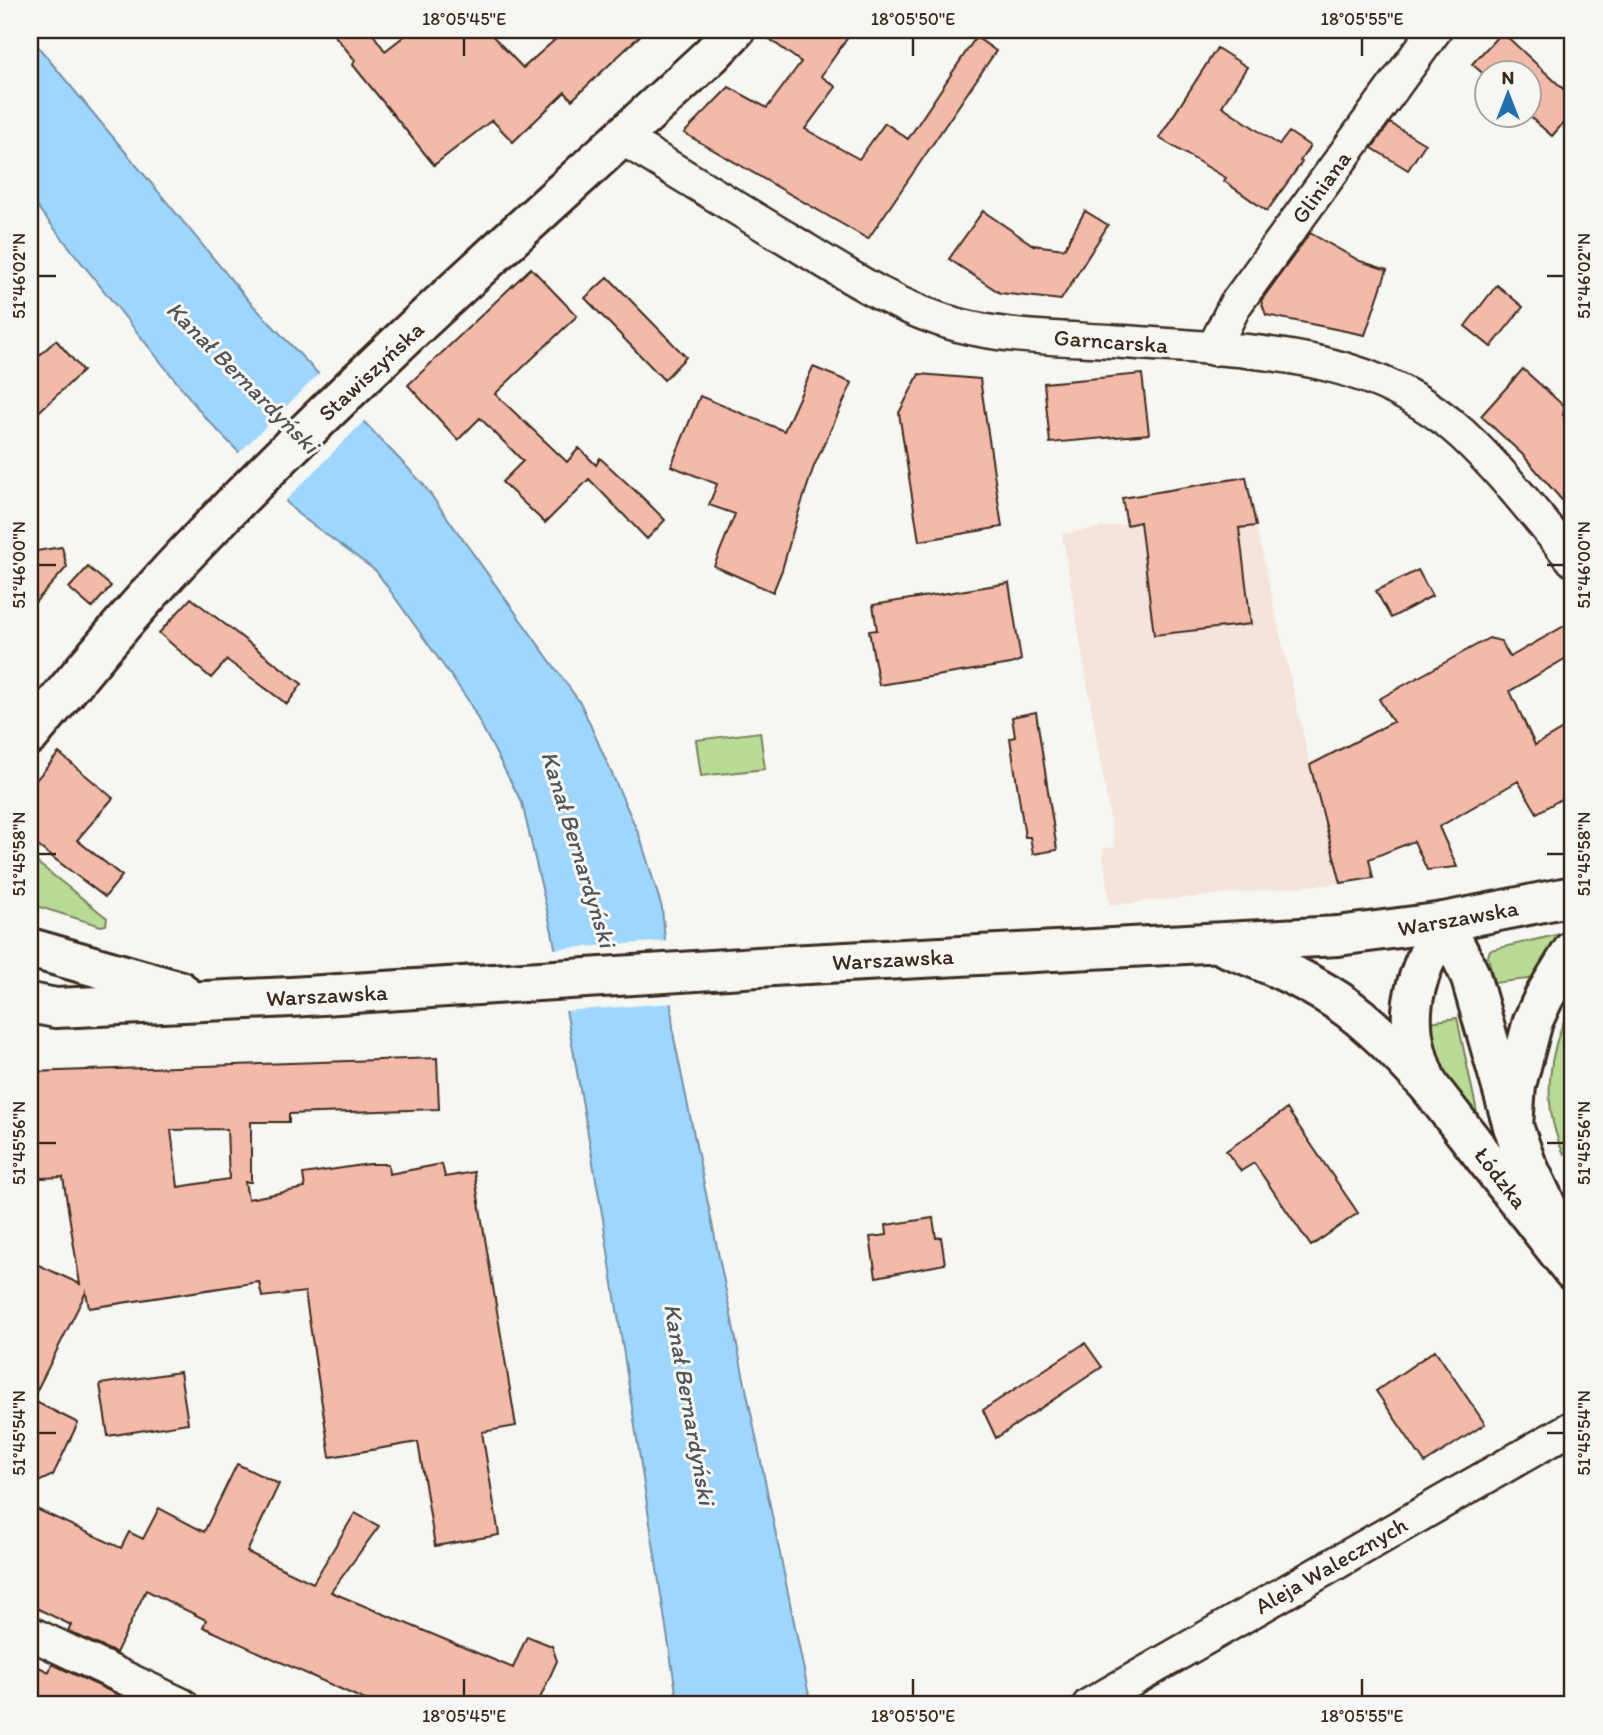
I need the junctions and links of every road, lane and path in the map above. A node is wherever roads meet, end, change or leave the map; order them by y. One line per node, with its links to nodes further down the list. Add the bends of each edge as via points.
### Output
1 (735, 30): 3 (street, Stawiszyńska)
2 (1435, 30): 4 (street, Gliniana, via 1235,305)
3 (622, 138): 4 (street, Garncarska, via 862,285 957,325 1008,334); 6 (street, Stawiszyńska, via 365,376 221,518 148,594)
4 (1213, 349): 5 (street, Garncarska, via 1306,358 1359,372 1411,397 1460,433)
5 (1573, 560)
6 (30, 735)
7 (1573, 896): 8 (street, Warszawska)
8 (1444, 922): 9 (street, Warszawska, via 1338,936); 14 (street, via 1417,983 1410,1024); 15 (street, Łódzka, via 1469,975)
9 (1215, 942): 12 (street, Warszawska); 14 (street, via 1293,975 1339,1002)
10 (30, 948): 12 (street, Warszawska)
11 (1573, 950): 15 (street, via 1533,1021 1516,1085)
12 (209, 999): 13 (street, Warszawska)
13 (38, 1008)
14 (1429, 1086): 17 (street, Łódzka)
15 (1513, 1126): 16 (street, Łódzka)
16 (1573, 1263)
17 (1573, 1271)
18 (1573, 1427): 21 (street, Aleja Walecznych)
19 (30, 1633): 20 (street)
20 (182, 1705)
21 (1089, 1705)

